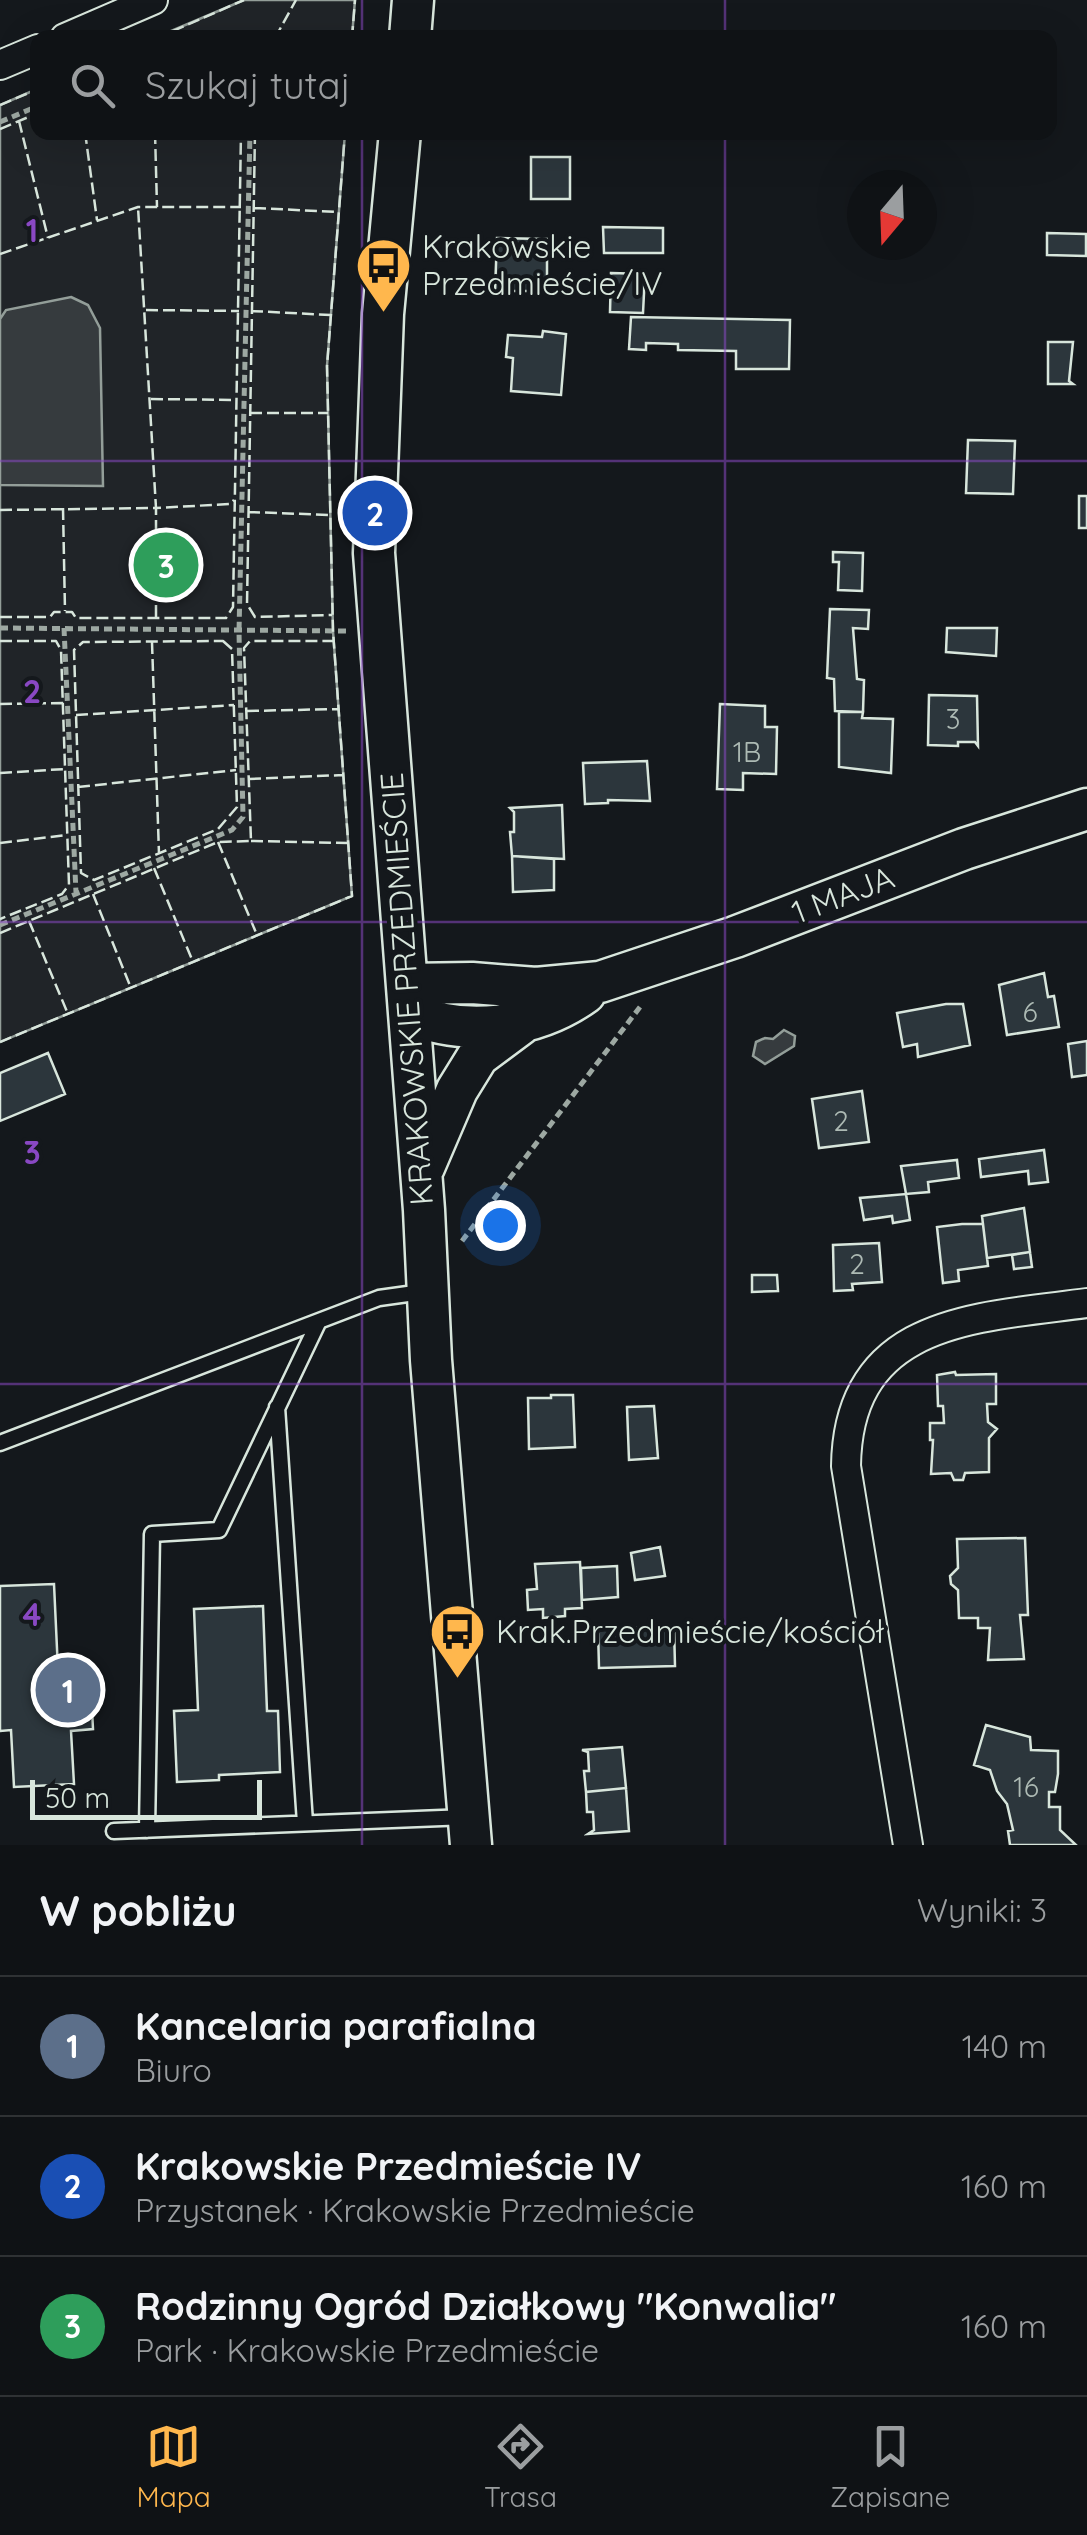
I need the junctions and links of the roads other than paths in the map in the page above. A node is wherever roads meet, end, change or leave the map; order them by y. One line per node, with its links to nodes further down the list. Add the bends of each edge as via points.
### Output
1 (153, 0): 3 (street)
2 (413, 0): 4 (main road)
3 (84, 30)
4 (411, 30)
5 (30, 53): 6 (street)
6 (0, 66)
7 (399, 140): 10 (main road, KRAKOWSKIE PRZEDMIEŚCIE, via 382,314 374,553)
8 (1087, 809): 9 (main road, 1 MAJA)
9 (600, 982): 10 (main road, 1 MAJA, via 536,988 472,983); 11 (main road, 1 MAJA, via 570,1004)
10 (408, 999): 11 (main road, 1 MAJA, via 428,1022 470,1030); 12 (main road, KRAKOWSKIE PRZEDMIEŚCIE)
11 (528, 1019): 12 (main road, 1 MAJA, via 478,1056)
12 (420, 1176): 13 (main road, KRAKOWSKIE PRZEDMIEŚCIE)
13 (426, 1291): 15 (lane, via 380,1298); 21 (main road, KRAKOWSKIE PRZEDMIEŚCIE)
14 (1087, 1303): 22 (street, via 948,1324 916,1338 868,1380 854,1410 846,1466)
15 (318, 1323): 16 (lane); 17 (lane)
16 (276, 1406): 18 (lane); 19 (lane, via 219,1530 152,1534)
17 (0, 1442)
18 (305, 1823): 19 (lane); 21 (lane)
19 (148, 1830): 20 (lane)
20 (114, 1831)
21 (470, 1831)
22 (908, 1845)

